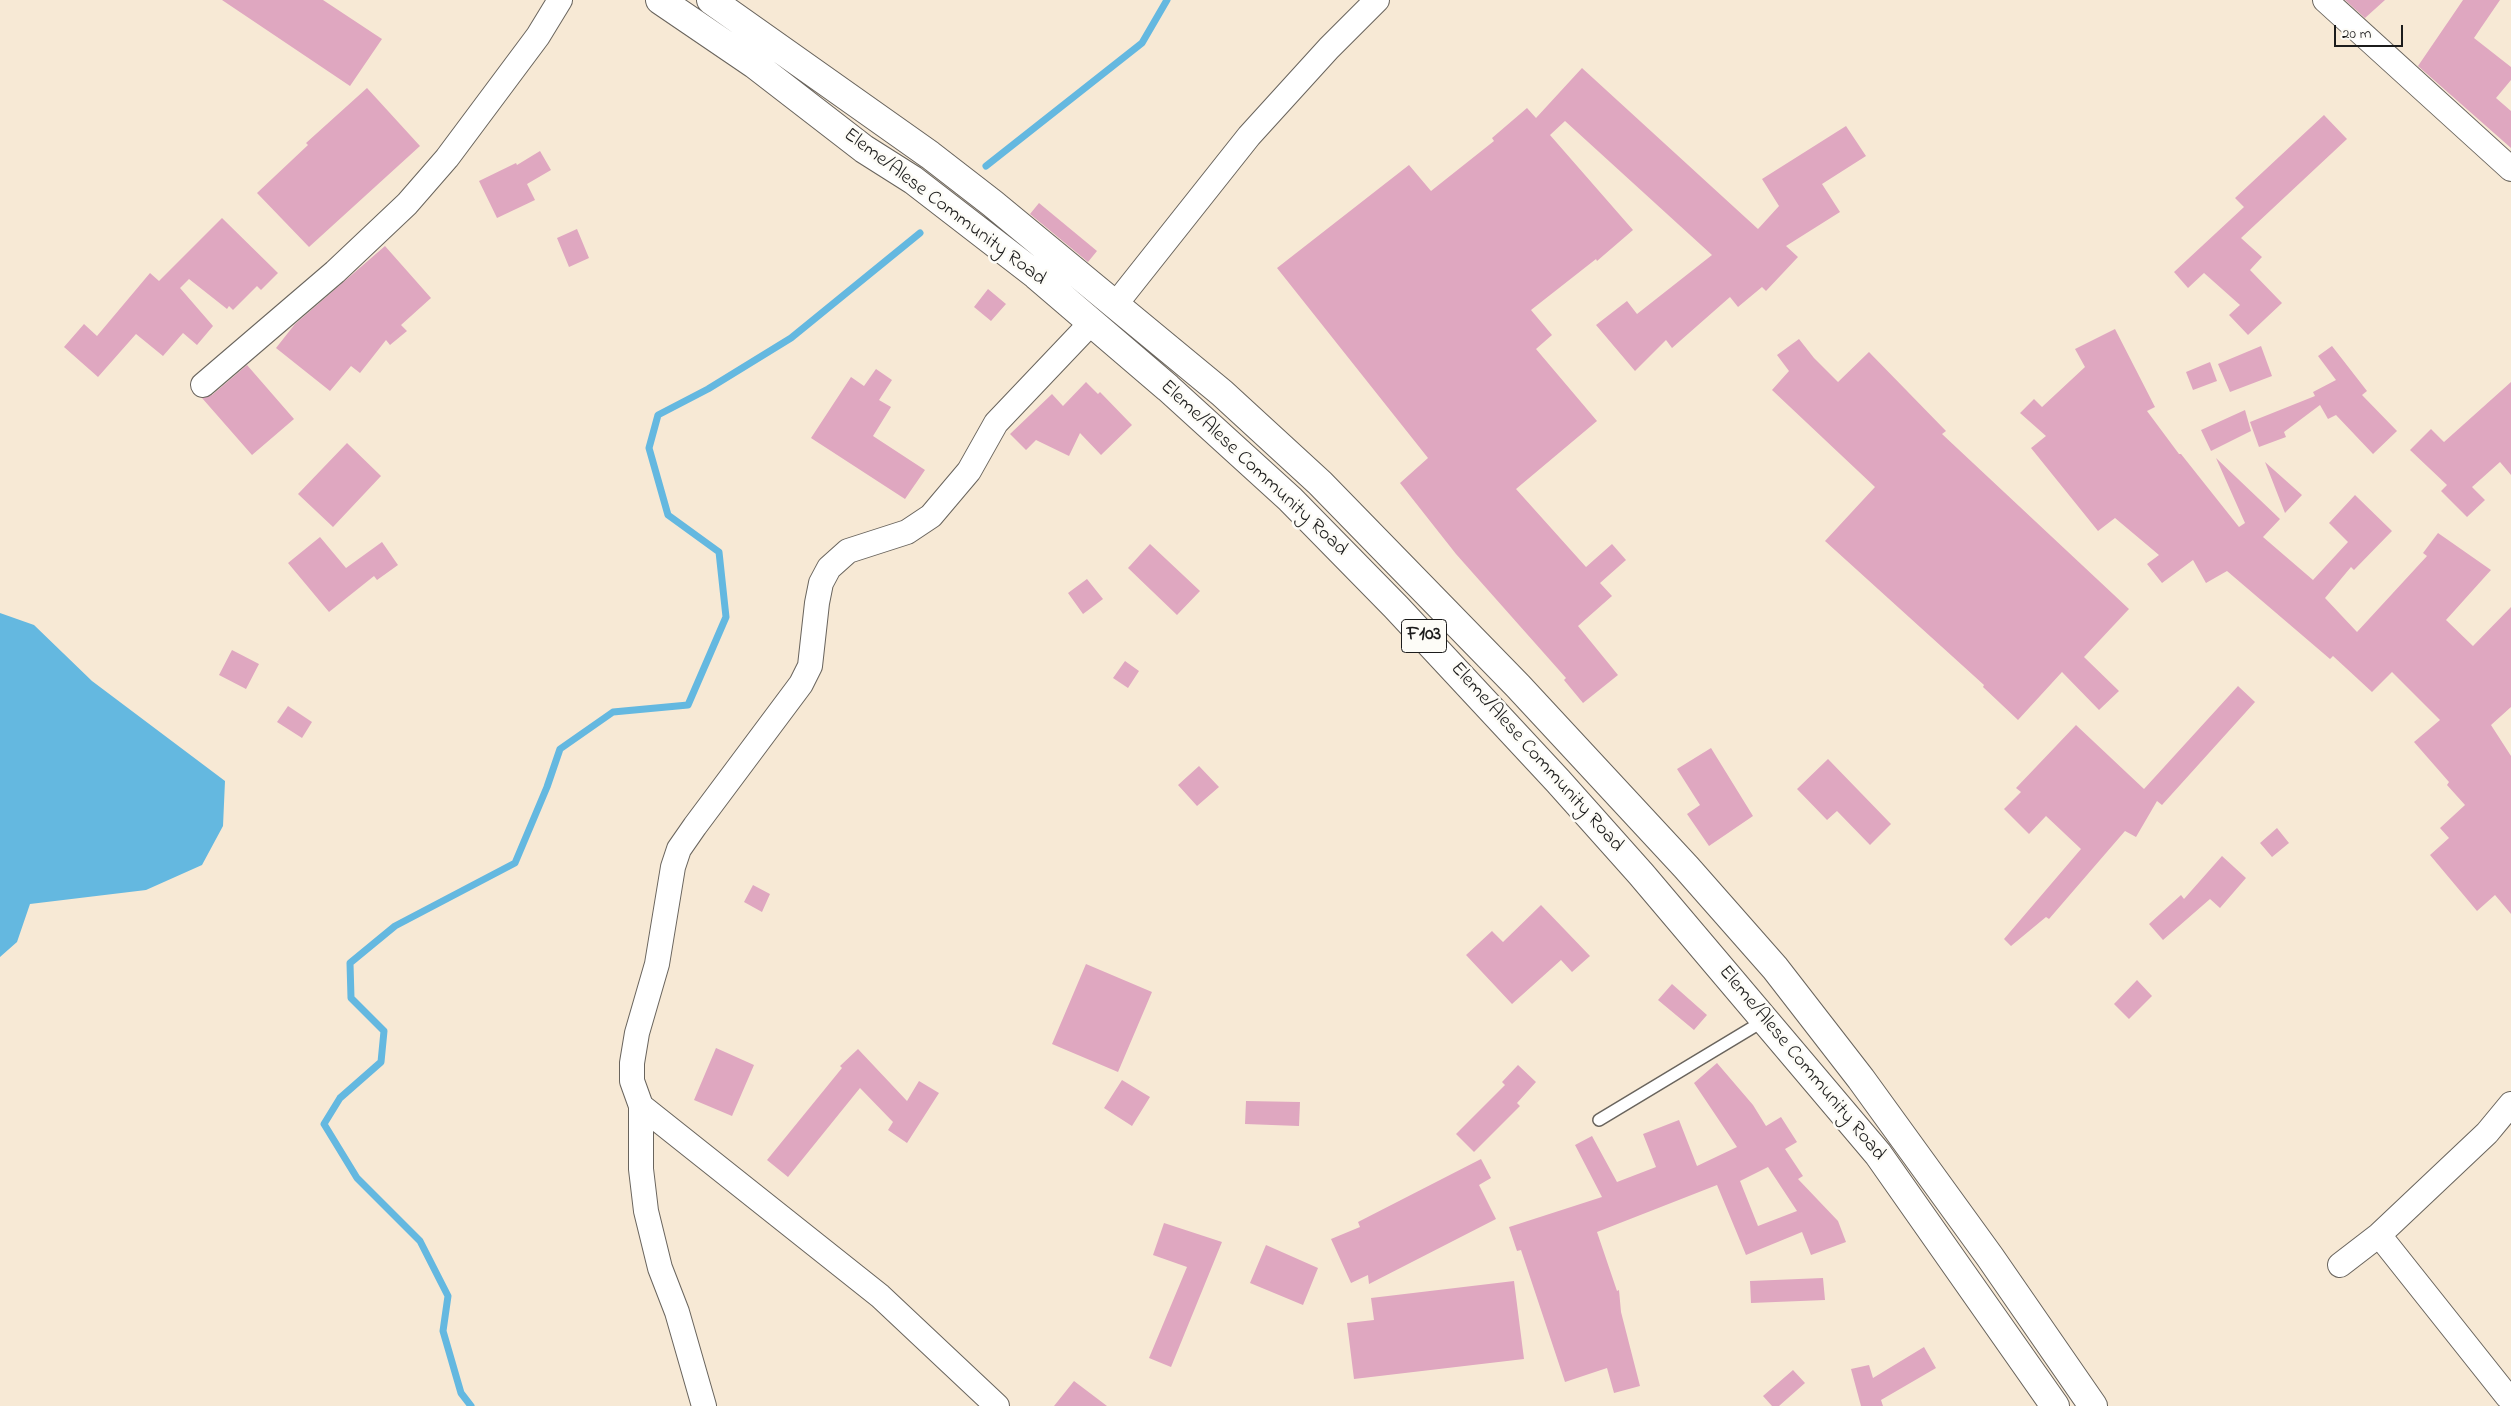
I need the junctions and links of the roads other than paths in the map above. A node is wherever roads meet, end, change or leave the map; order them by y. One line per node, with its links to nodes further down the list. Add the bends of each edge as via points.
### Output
1 (560, 0): 9 (street, via 538,36 453,150 407,204 335,272)
2 (660, 0): 8 (main road, Eleme/Alese Community Road / F103, via 754,64 864,149 913,180 1036,275)
3 (711, 0): 7 (main road, Eleme/Alese Community Road / F103, via 930,155)
4 (1377, 0): 7 (street, via 1249,136)
5 (2325, 0): 6 (street)
6 (2511, 169)
7 (1115, 305): 20 (main road, Eleme/Alese Community Road / F103, via 1222,393 1320,483 1518,686 1686,867 1775,968 1861,1078 1990,1256)
8 (1091, 323): 10 (main road, Eleme/Alese Community Road / F103, via 1290,499 1396,607 1642,874); 12 (street, via 996,423 969,471 930,516 907,532 848,551 829,568 821,583 817,603 810,666 801,684 695,826 679,849 673,866 657,964 632,1063 632,1081)
9 (203, 385)
10 (1765, 1020): 13 (lane); 19 (main road, Eleme/Alese Community Road / F103, via 1878,1154)
11 (2511, 1104): 14 (street, via 2487,1133)
12 (642, 1106): 17 (street, via 641,1168 646,1211 660,1268 677,1312); 18 (street, via 880,1296)
13 (1599, 1120)
14 (2379, 1235): 15 (street); 16 (street)
15 (2340, 1264)
16 (2504, 1398)
17 (704, 1406)
18 (997, 1406)
19 (2055, 1406)
20 (2093, 1406)

